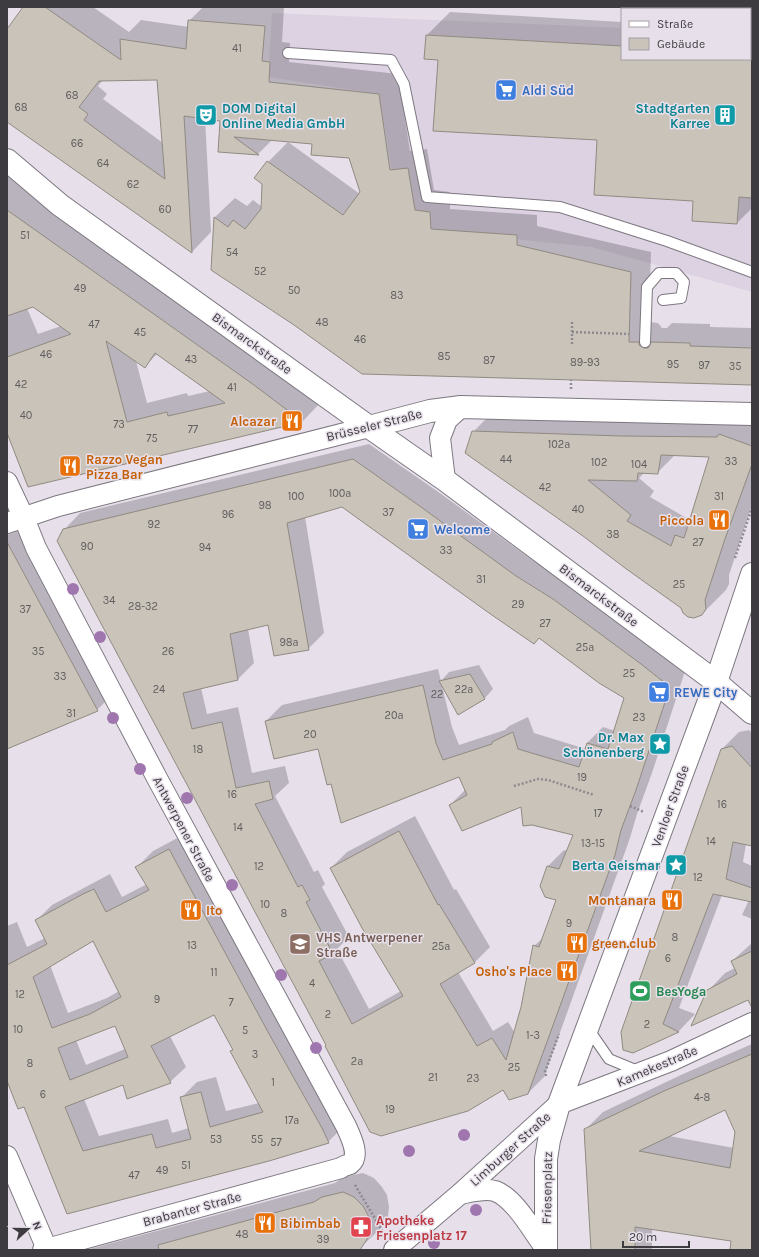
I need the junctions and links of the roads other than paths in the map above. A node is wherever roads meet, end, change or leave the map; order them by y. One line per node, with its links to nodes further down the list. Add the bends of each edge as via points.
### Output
1 (288, 53): 5 (lane, via 391,60 404,84 427,197 560,207 667,240)
2 (7, 160): 4 (street, Bismarckstraße)
3 (7, 174): 4 (street, Bismarckstraße)
4 (60, 205): 10 (street, Bismarckstraße)
5 (752, 272)
6 (663, 300): 7 (lane, via 681,298 684,282 676,273 659,273 647,287)
7 (645, 338)
8 (461, 407): 9 (street, Brüsseler Straße); 10 (street, Brüsseler Straße, via 430,411); 11 (street, via 447,420 440,438)
9 (752, 414)
10 (369, 427): 11 (street, Bismarckstraße); 13 (street, Brüsseler Straße, via 58,506)
11 (445, 480): 15 (street, Bismarckstraße)
12 (7, 482): 13 (street, Antwerpener Straße)
13 (15, 520): 22 (street, Antwerpener Straße, via 36,548 158,780 346,1126 355,1153 351,1163)
14 (752, 574): 15 (street, Venloer Straße)
15 (716, 682): 16 (street, Bismarckstraße); 18 (street, Venloer Straße)
16 (752, 713)
17 (752, 1023): 19 (street, Kamekestraße)
18 (587, 1027): 19 (lane, via 609,1059); 20 (street, Venloer Straße)
19 (642, 1073): 20 (street, Kamekestraße)
20 (560, 1104): 23 (street, Limburger Straße); 26 (street, Friesenplatz, via 546,1159)
21 (7, 1156): 25 (street)
22 (341, 1168): 25 (street, Brabanter Straße)
23 (460, 1194): 24 (street, Limburger Straße); 26 (street, Limburger Straße, via 494,1191 506,1197)
24 (389, 1242)
25 (45, 1249)
26 (546, 1250)

